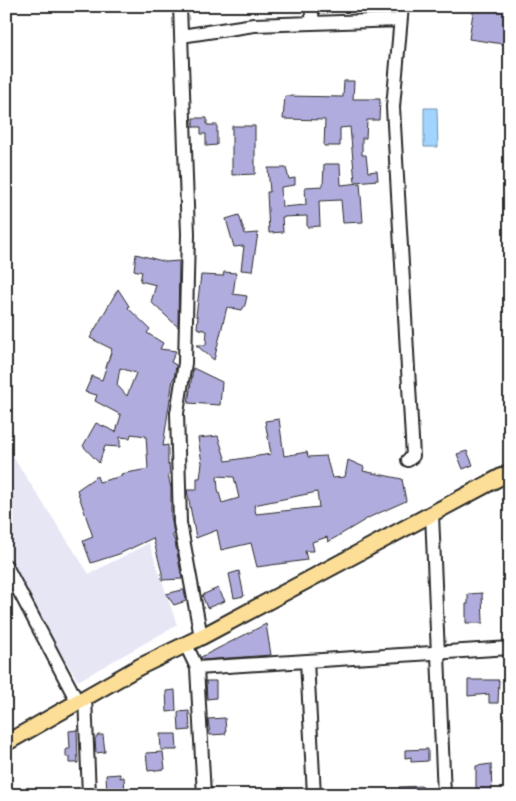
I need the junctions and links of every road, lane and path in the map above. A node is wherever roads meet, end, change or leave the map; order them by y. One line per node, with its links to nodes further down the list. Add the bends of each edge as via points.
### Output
1 (180, 6): 6 (street)
2 (311, 6): 5 (street)
3 (402, 6): 4 (street)
4 (400, 20): 5 (street); 7 (street, via 393,107 413,456)
5 (313, 23): 6 (street, via 254,25)
6 (181, 36): 11 (street, via 188,234 185,363 177,413 180,523)
7 (408, 460)
8 (510, 472): 9 (main road)
9 (432, 514): 11 (main road); 14 (street)
10 (6, 566): 17 (street)
11 (201, 637): 12 (main road)
12 (186, 645): 16 (street); 17 (main road)
13 (510, 648): 14 (street)
14 (437, 652): 15 (street); 22 (street)
15 (307, 661): 16 (street); 21 (street)
16 (197, 668): 20 (street)
17 (81, 699): 18 (main road); 19 (street)
18 (6, 743)
19 (90, 795)
20 (204, 795)
21 (314, 795)
22 (444, 795)

